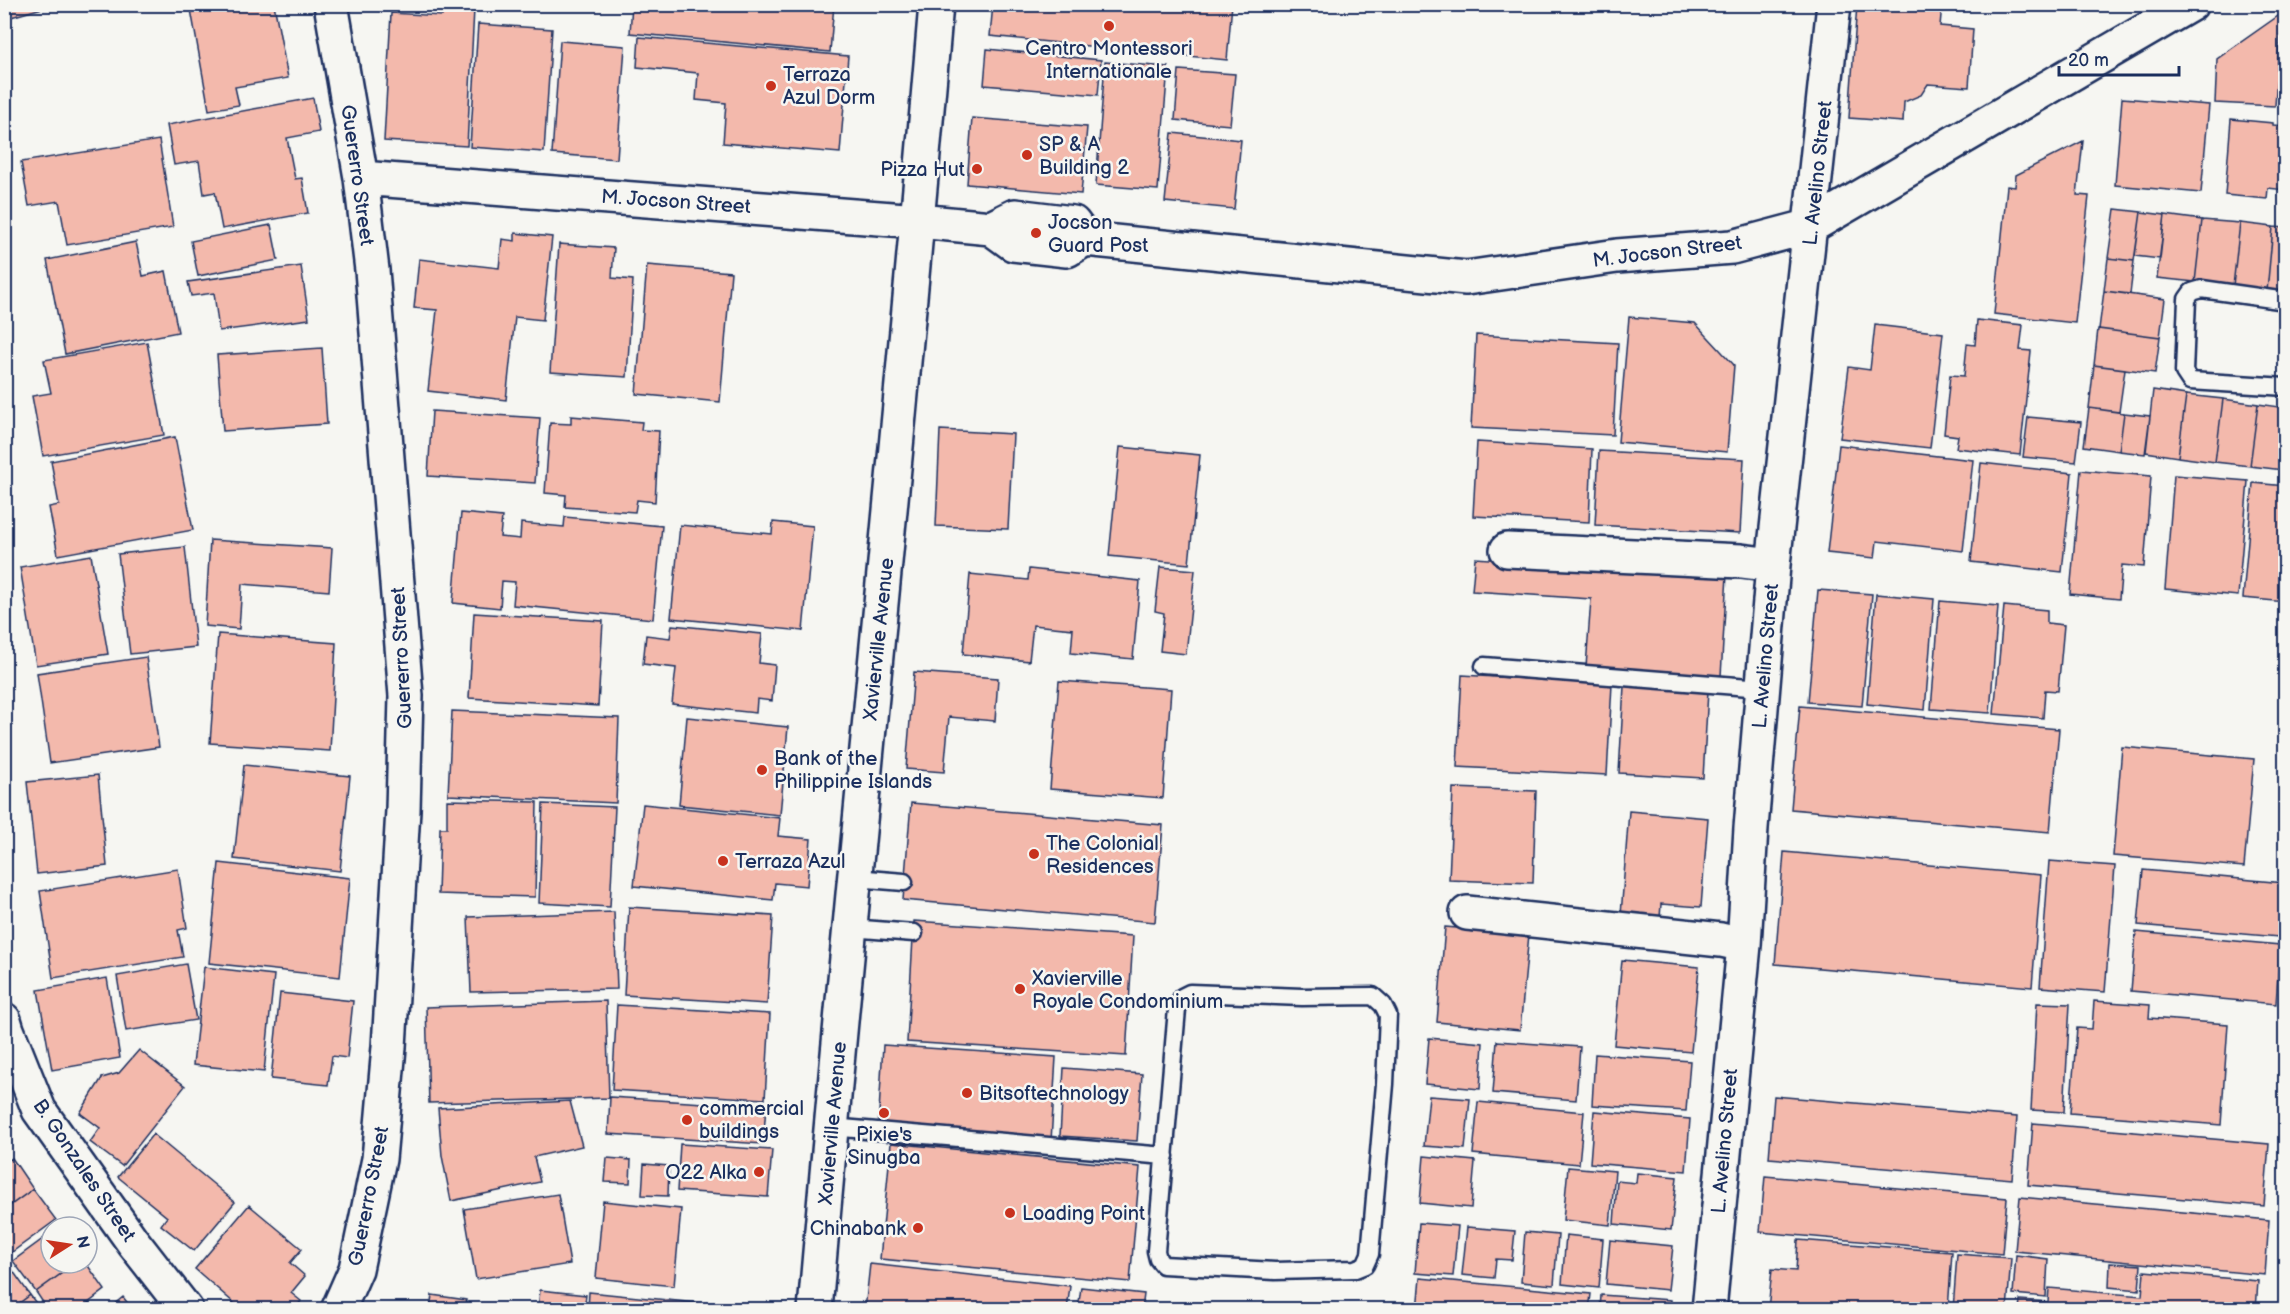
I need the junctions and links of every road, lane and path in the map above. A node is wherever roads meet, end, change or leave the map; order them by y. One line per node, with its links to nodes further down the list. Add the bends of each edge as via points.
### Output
1 (331, 4): 5 (street, Guererro Street)
2 (936, 4): 6 (street, Xavierville Avenue)
3 (1834, 4): 7 (street, L. Avelino Street)
4 (2191, 4): 7 (street, M. Jocson Street)
5 (362, 178): 6 (street, M. Jocson Street); 24 (street, Guererro Street, via 406,696 403,810 379,1159 356,1269)
6 (918, 220): 7 (street, M. Jocson Street, via 991,228 1013,244 1066,250 1084,239 1466,278 1617,256 1732,247); 14 (street, Xavierville Avenue)
7 (1811, 226): 11 (street, L. Avelino Street)
8 (2286, 301): 9 (lane, via 2202,289 2192,292 2187,298 2184,372 2190,381)
9 (2286, 387)
10 (1507, 550): 11 (street)
11 (1773, 565): 13 (street, L. Avelino Street)
12 (1484, 666): 13 (lane)
13 (1762, 688): 19 (street, L. Avelino Street)
14 (855, 879): 15 (lane); 17 (street, Xavierville Avenue)
15 (904, 882)
16 (1467, 913): 19 (street)
17 (850, 928): 18 (lane); 21 (street, Xavierville Avenue)
18 (914, 933)
19 (1744, 945): 26 (street, L. Avelino Street)
20 (5, 1027): 23 (street, B. Gonzales Street, via 39,1110)
21 (831, 1127): 22 (lane); 25 (street, Xavierville Avenue)
22 (1165, 1156): 22 (lane, via 1155,1251 1163,1265 1275,1271 1355,1269 1365,1265 1370,1254 1384,1084 1388,1015 1383,1005 1373,996 1190,993 1182,997 1177,1009)
23 (186, 1310)
24 (338, 1310)
25 (815, 1310)
26 (1709, 1310)

